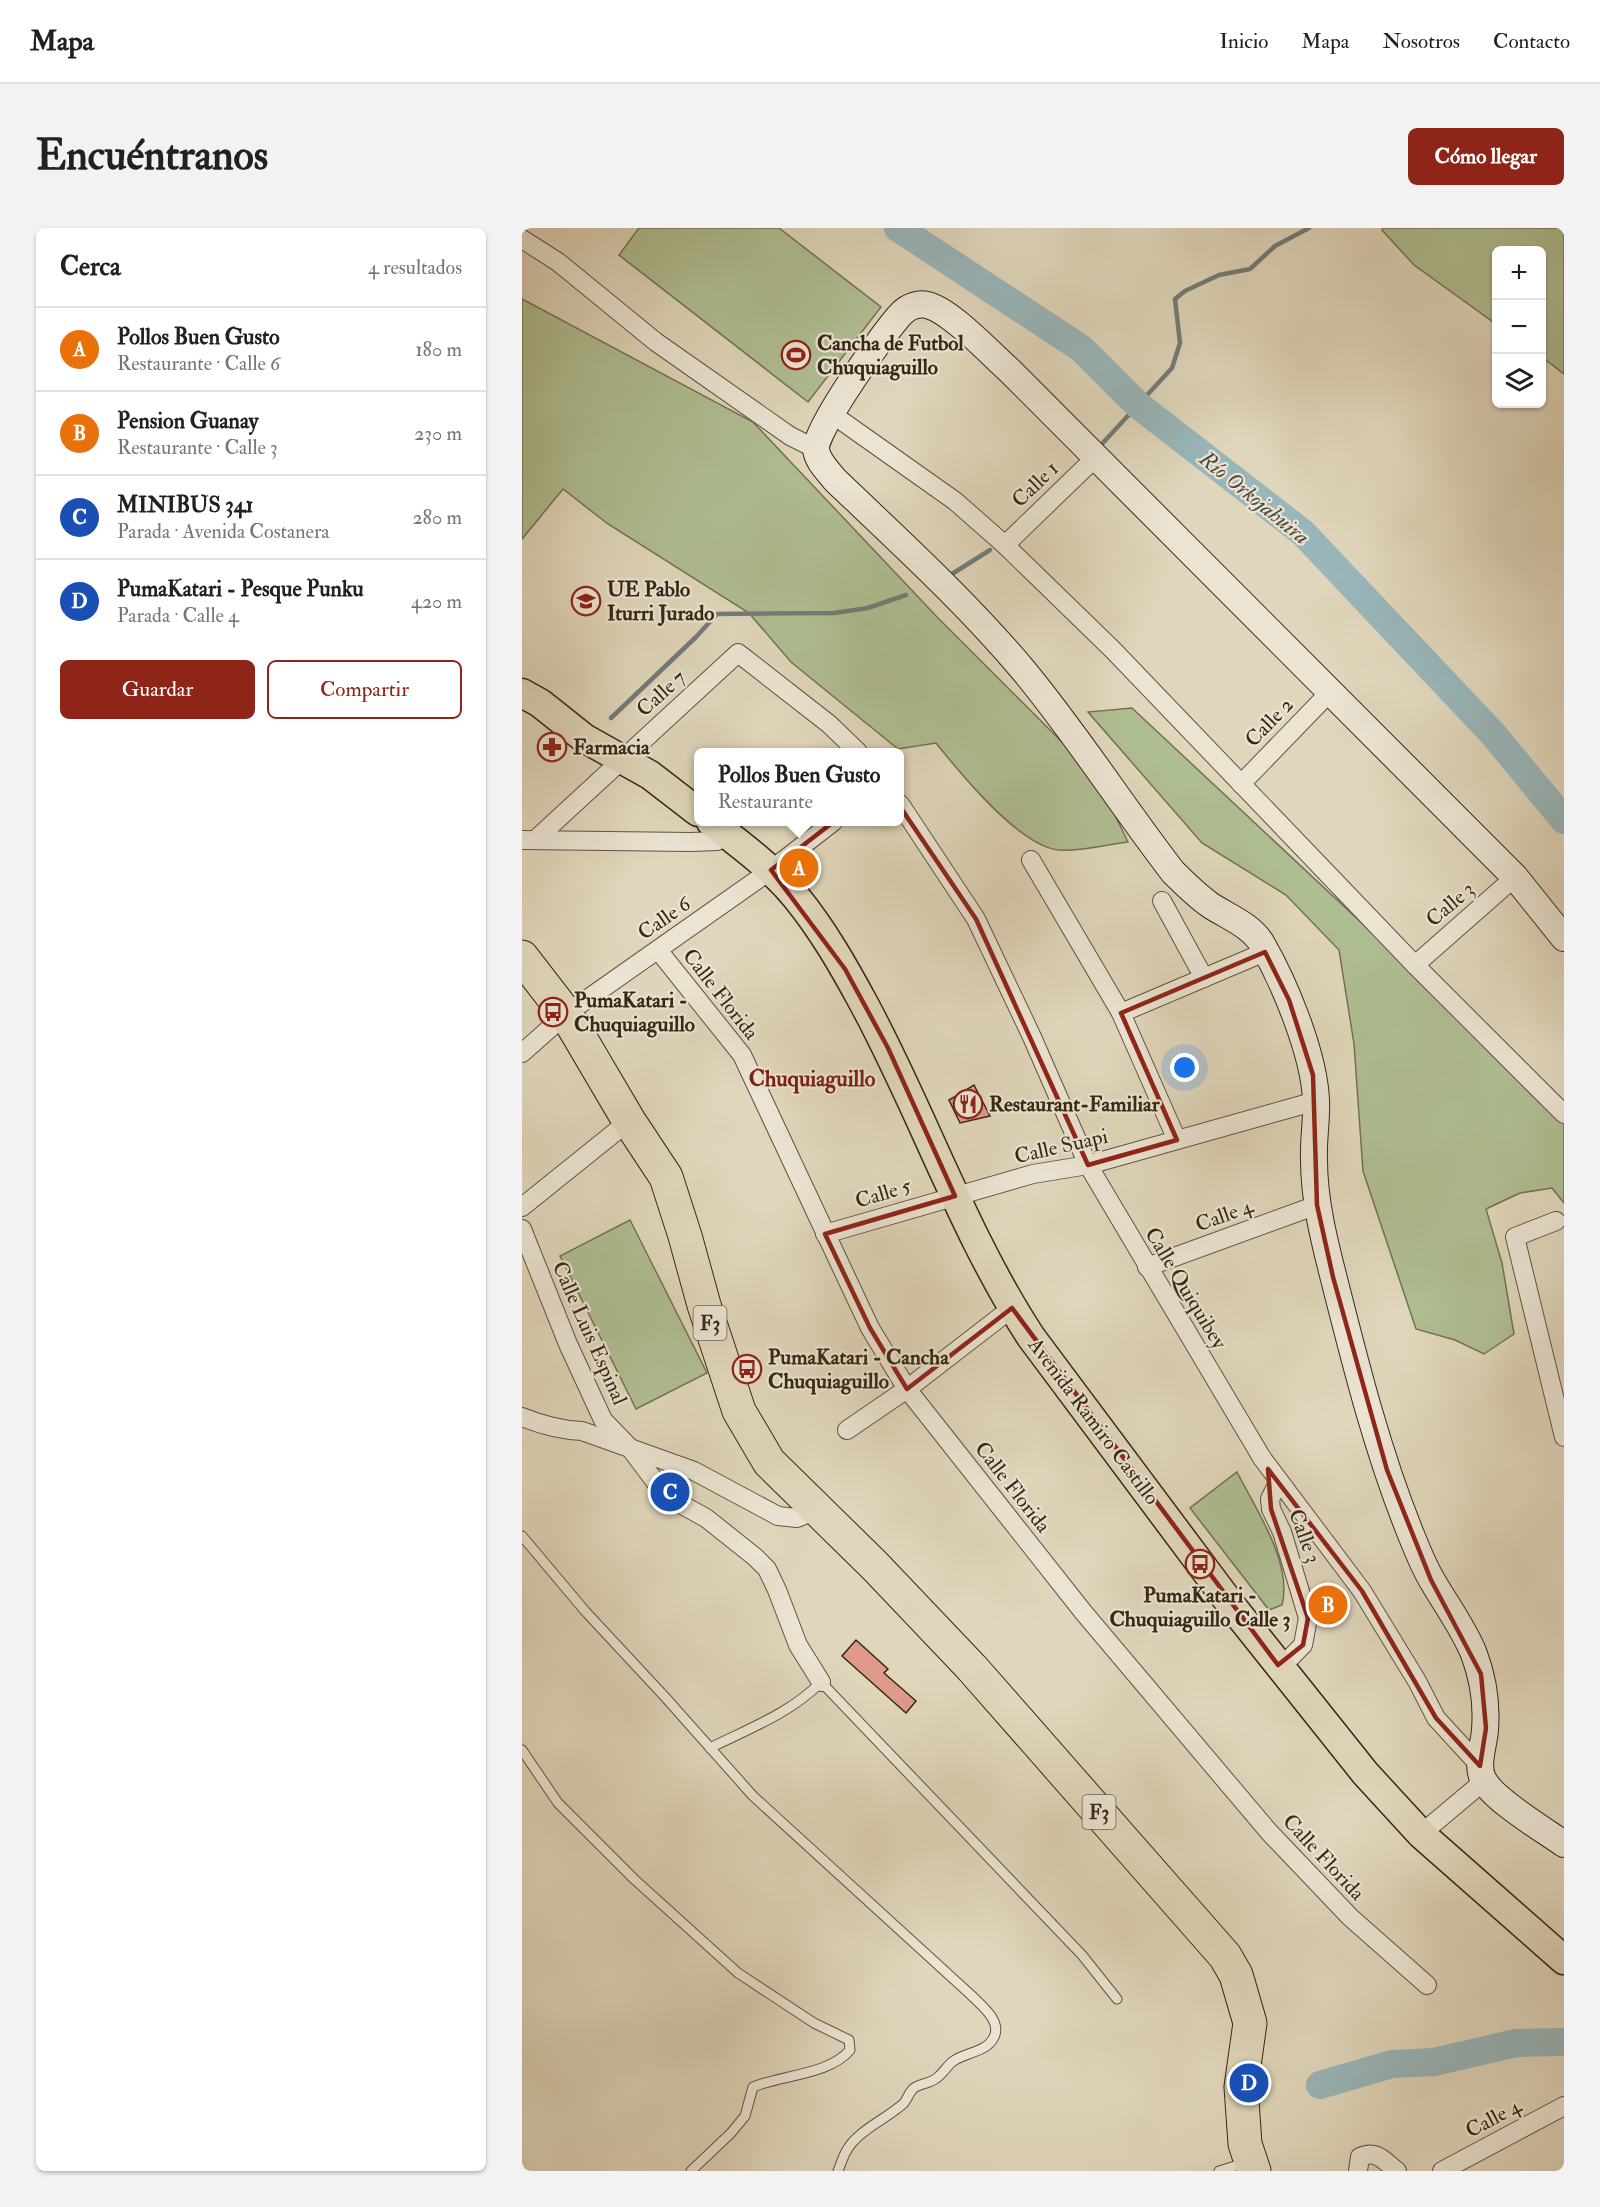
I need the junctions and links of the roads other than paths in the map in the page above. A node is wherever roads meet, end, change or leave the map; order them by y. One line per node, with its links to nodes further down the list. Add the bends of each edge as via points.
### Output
1 (523, 235): 3 (street, via 656,342 790,436)
2 (832, 414): 3 (main road, via 820,432); 4 (main road, via 903,312 926,304 948,316 1010,371); 5 (street, via 955,501)
3 (816, 449): 22 (main road, via 835,480 974,614 1024,671 1173,872 1191,891 1248,928)
4 (1096, 457): 5 (street, Calle 1); 7 (main road)
5 (1005, 544): 10 (street, via 1113,650)
6 (522, 693): 9 (main road)
7 (1329, 693): 10 (street, Calle 2); 18 (main road)
8 (853, 748): 9 (street, Calle 7, via 829,724 738,653)
9 (621, 760): 11 (main road, via 650,775); 15 (street, Calle 7)
10 (1240, 784): 24 (street)
11 (694, 808)
12 (904, 810): 33 (street, Calle Quiquibey, via 976,919)
13 (828, 826): 17 (street, Calle 6)
14 (720, 828): 15 (street, via 717,841 691,843); 17 (main road, Avenida Ramiro Castillo)
15 (528, 840)
16 (1031, 860): 26 (street)
17 (771, 870): 21 (street, Calle 6); 34 (main road, Avenida Ramiro Castillo, via 796,897 845,969 888,1048)
18 (1515, 877): 20 (main road); 24 (street, Calle 3)
19 (1162, 901): 25 (street)
20 (1564, 938)
21 (658, 950): 27 (street, Calle 6); 39 (street, Calle Florida, via 742,1055)
22 (1265, 952): 25 (street); 29 (main road, via 1303,1039)
23 (522, 957): 27 (highway, F3)
24 (1415, 965): 30 (street)
25 (1204, 978): 26 (street)
26 (1121, 1013): 32 (street)
27 (566, 1014): 28 (street, Calle 6); 31 (highway, F3)
28 (522, 1053)
29 (1316, 1101): 32 (street, Calle Suapi); 35 (main road)
30 (1564, 1114)
31 (629, 1121): 36 (street); 48 (highway, F3, via 666,1178 739,1411 769,1462)
32 (1177, 1140): 33 (street, Calle Suapi)
33 (1088, 1165): 34 (street, Calle Suapi, via 1033,1174); 40 (street, Calle Quiquibey)
34 (955, 1196): 39 (street, Calle 5); 41 (main road, Avenida Ramiro Castillo)
35 (1317, 1205): 40 (street, Calle 4); 54 (main road, via 1387,1470 1431,1580 1473,1651 1481,1674 1486,1728)
36 (522, 1207)
37 (1556, 1221): 45 (street, via 1515,1237)
38 (522, 1229): 46 (street, Calle Luis Espinal, via 567,1344 603,1420)
39 (825, 1234): 42 (street, Calle Florida, via 870,1328)
40 (1147, 1266): 47 (street, Calle Quiquibey)
41 (1012, 1308): 42 (street); 50 (main road, Avenida Ramiro Castillo)
42 (907, 1389): 44 (street); 58 (street, Calle Florida, via 1084,1614 1269,1832 1350,1917)
43 (522, 1417): 46 (street, via 544,1426 582,1431)
44 (847, 1430)
45 (1564, 1437)
46 (630, 1448): 48 (street, via 694,1471 778,1516 797,1518); 51 (street, Calle Luis Espinal, via 666,1496 706,1518 766,1569 798,1645)
47 (1279, 1481): 50 (street, Calle 3, via 1270,1499 1270,1509 1282,1532 1308,1618 1303,1645); 54 (street, Calle Quiquibey, via 1362,1591 1418,1681 1436,1718)
48 (816, 1510): 61 (highway, F3, via 972,1668 1225,1956 1236,1976 1250,2023 1240,2087 1245,2144)
49 (522, 1536): 52 (lane)
50 (1278, 1665): 55 (main road, Avenida Ramiro Castillo, via 1365,1773)
51 (822, 1682): 52 (lane, via 782,1712); 59 (lane, via 1082,1955)
52 (710, 1748): 64 (lane, via 753,1796 971,1995 996,2030 984,2047 956,2059 939,2077 911,2090 906,2101 855,2139)
53 (522, 1750): 63 (lane, via 558,1803 634,1879 738,1973 814,2023 849,2040 850,2050 830,2064 753,2087 745,2116)
54 (1482, 1774): 55 (street); 56 (main road, via 1504,1801)
55 (1421, 1834): 57 (main road, Avenida Ramiro Castillo)
56 (1564, 1844)
57 (1564, 1960)
58 (1427, 1985)
59 (1117, 1999)
60 (1564, 2106): 67 (street, Calle 4)
61 (1252, 2166): 65 (lane)
62 (1362, 2166): 66 (street, via 1367,2154 1376,2154)
63 (691, 2171)
64 (838, 2171)
65 (1219, 2171)
66 (1397, 2171)
67 (1443, 2171)

